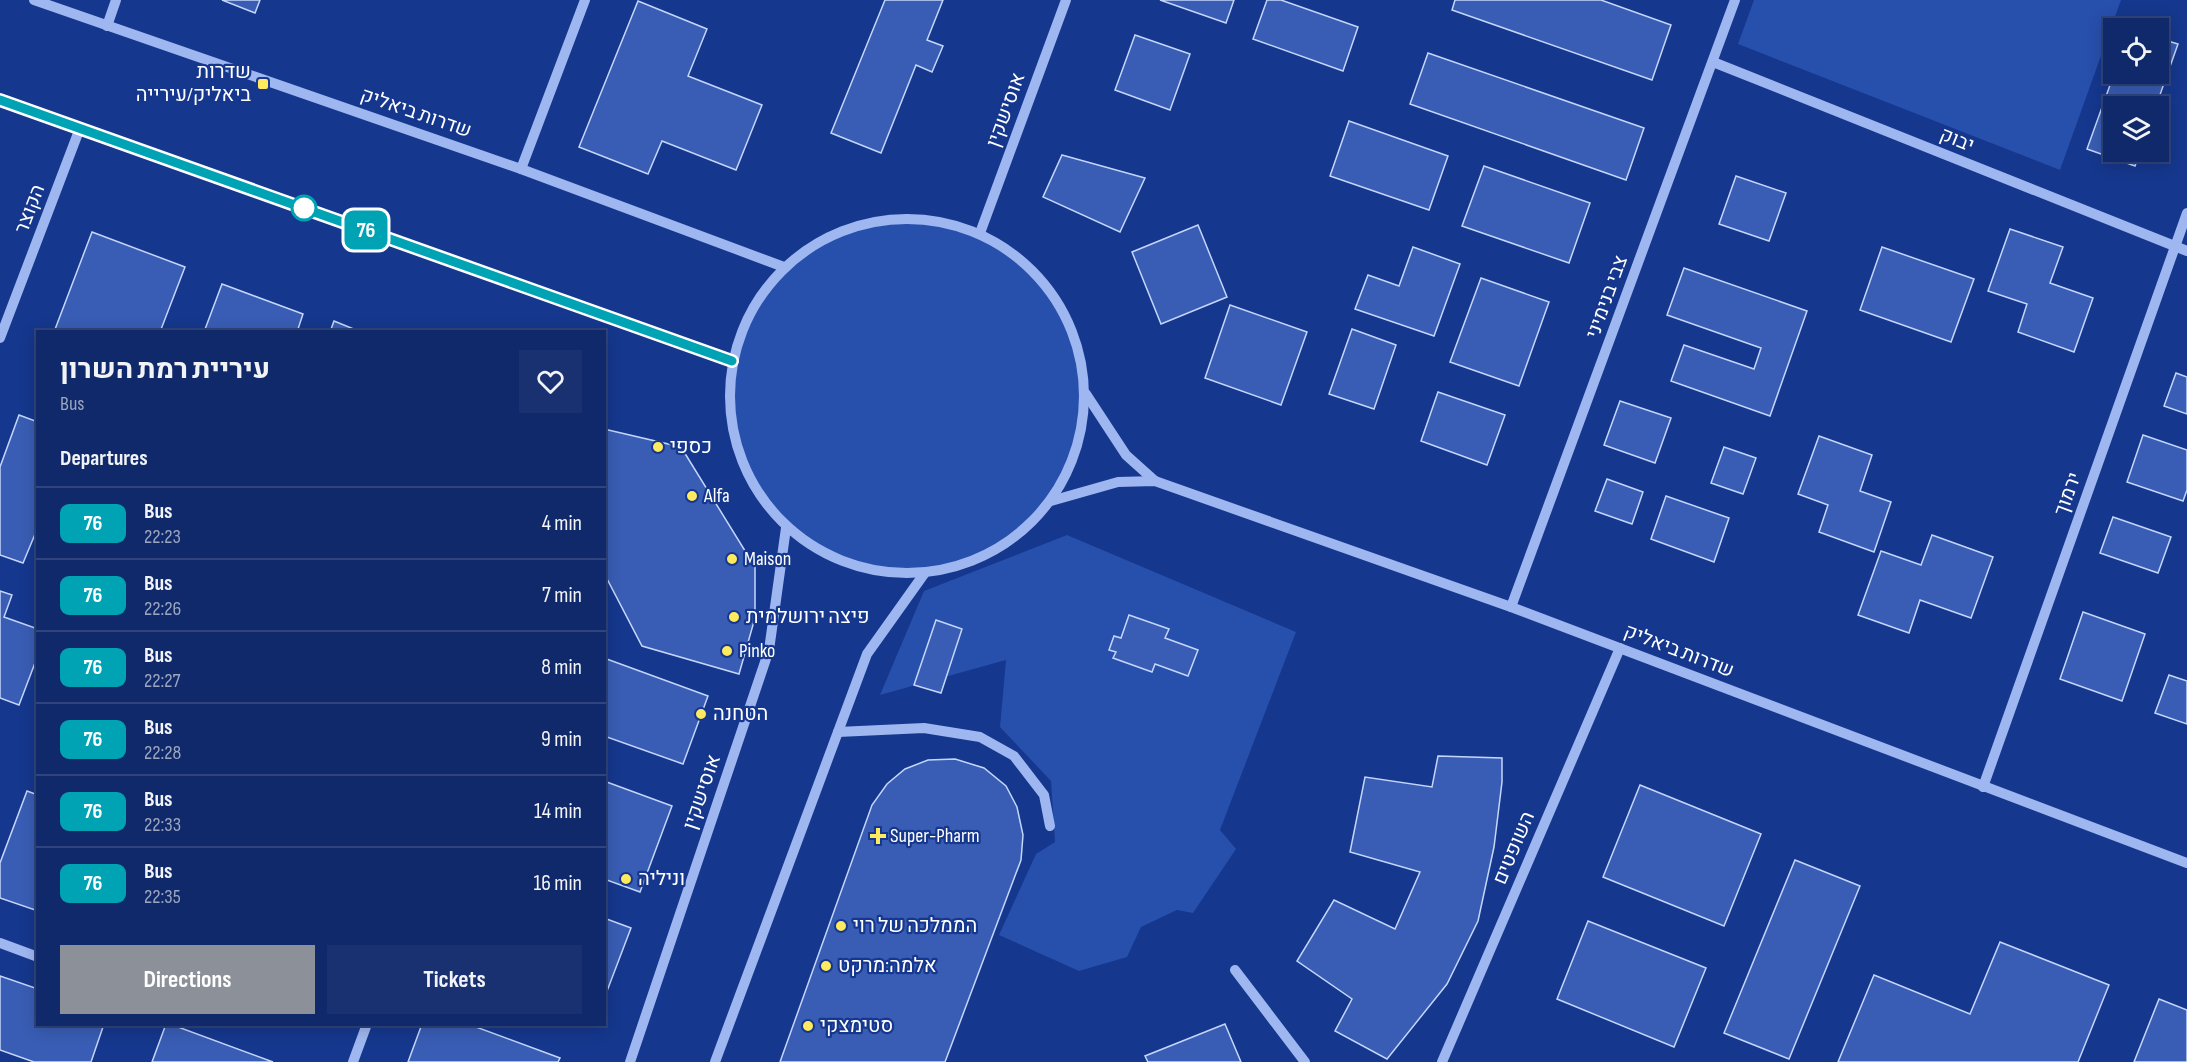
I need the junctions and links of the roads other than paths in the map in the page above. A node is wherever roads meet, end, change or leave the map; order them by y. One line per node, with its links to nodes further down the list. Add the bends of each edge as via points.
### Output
1 (34, 0): 6 (street, שדרות ביאליק)
2 (116, 0): 6 (street)
3 (585, 0): 10 (street)
4 (1066, 0): 12 (street, אוסישקין)
5 (1735, 0): 7 (street, צבי בנימיני)
6 (107, 26): 10 (street, שדרות ביאליק)
7 (1713, 62): 13 (street, יבוק); 23 (street, צבי בנימיני)
8 (0, 100): 9 (street)
9 (80, 128): 16 (street, הקוצר); 17 (street)
10 (521, 169): 15 (street, שדרות ביאליק)
11 (2187, 213): 13 (street, ירמוך)
12 (980, 233): 15 (street, via 949,223 905,218 861,224 820,241); 18 (street, via 1003,246 1047,286 1076,337)
13 (2175, 247): 14 (street, יבוק); 26 (street, ירמוך)
14 (2187, 251)
15 (784, 267): 17 (street, via 761,293 740,331)
16 (0, 338)
17 (732, 361): 21 (street, via 730,422 749,480)
18 (1086, 394): 19 (street, שדרות ביאליק, via 1126,455); 20 (street, via 1077,453)
19 (1155, 481): 20 (street, שדרות ביאליק, via 1118,482); 23 (street, שדרות ביאליק)
20 (1051, 501): 22 (street, via 1026,530 996,551 961,566)
21 (786, 528): 22 (street, via 828,556 875,572); 34 (street, אוסישקין, via 770,650)
22 (924, 574): 25 (street, via 867,654)
23 (1511, 607): 24 (street, שדרות ביאליק)
24 (1620, 648): 26 (street, שדרות ביאליק); 37 (street, השופטים)
25 (838, 732): 27 (street, via 924,728 980,737 1014,756 1044,795); 35 (street)
26 (1983, 787): 28 (street, שדרות ביאליק)
27 (1050, 826)
28 (2187, 863)
29 (0, 943): 30 (street)
30 (36, 956)
31 (1235, 970): 36 (street)
32 (366, 1026): 33 (street)
33 (353, 1062)
34 (630, 1062)
35 (715, 1062)
36 (1305, 1062)
37 (1442, 1062)

